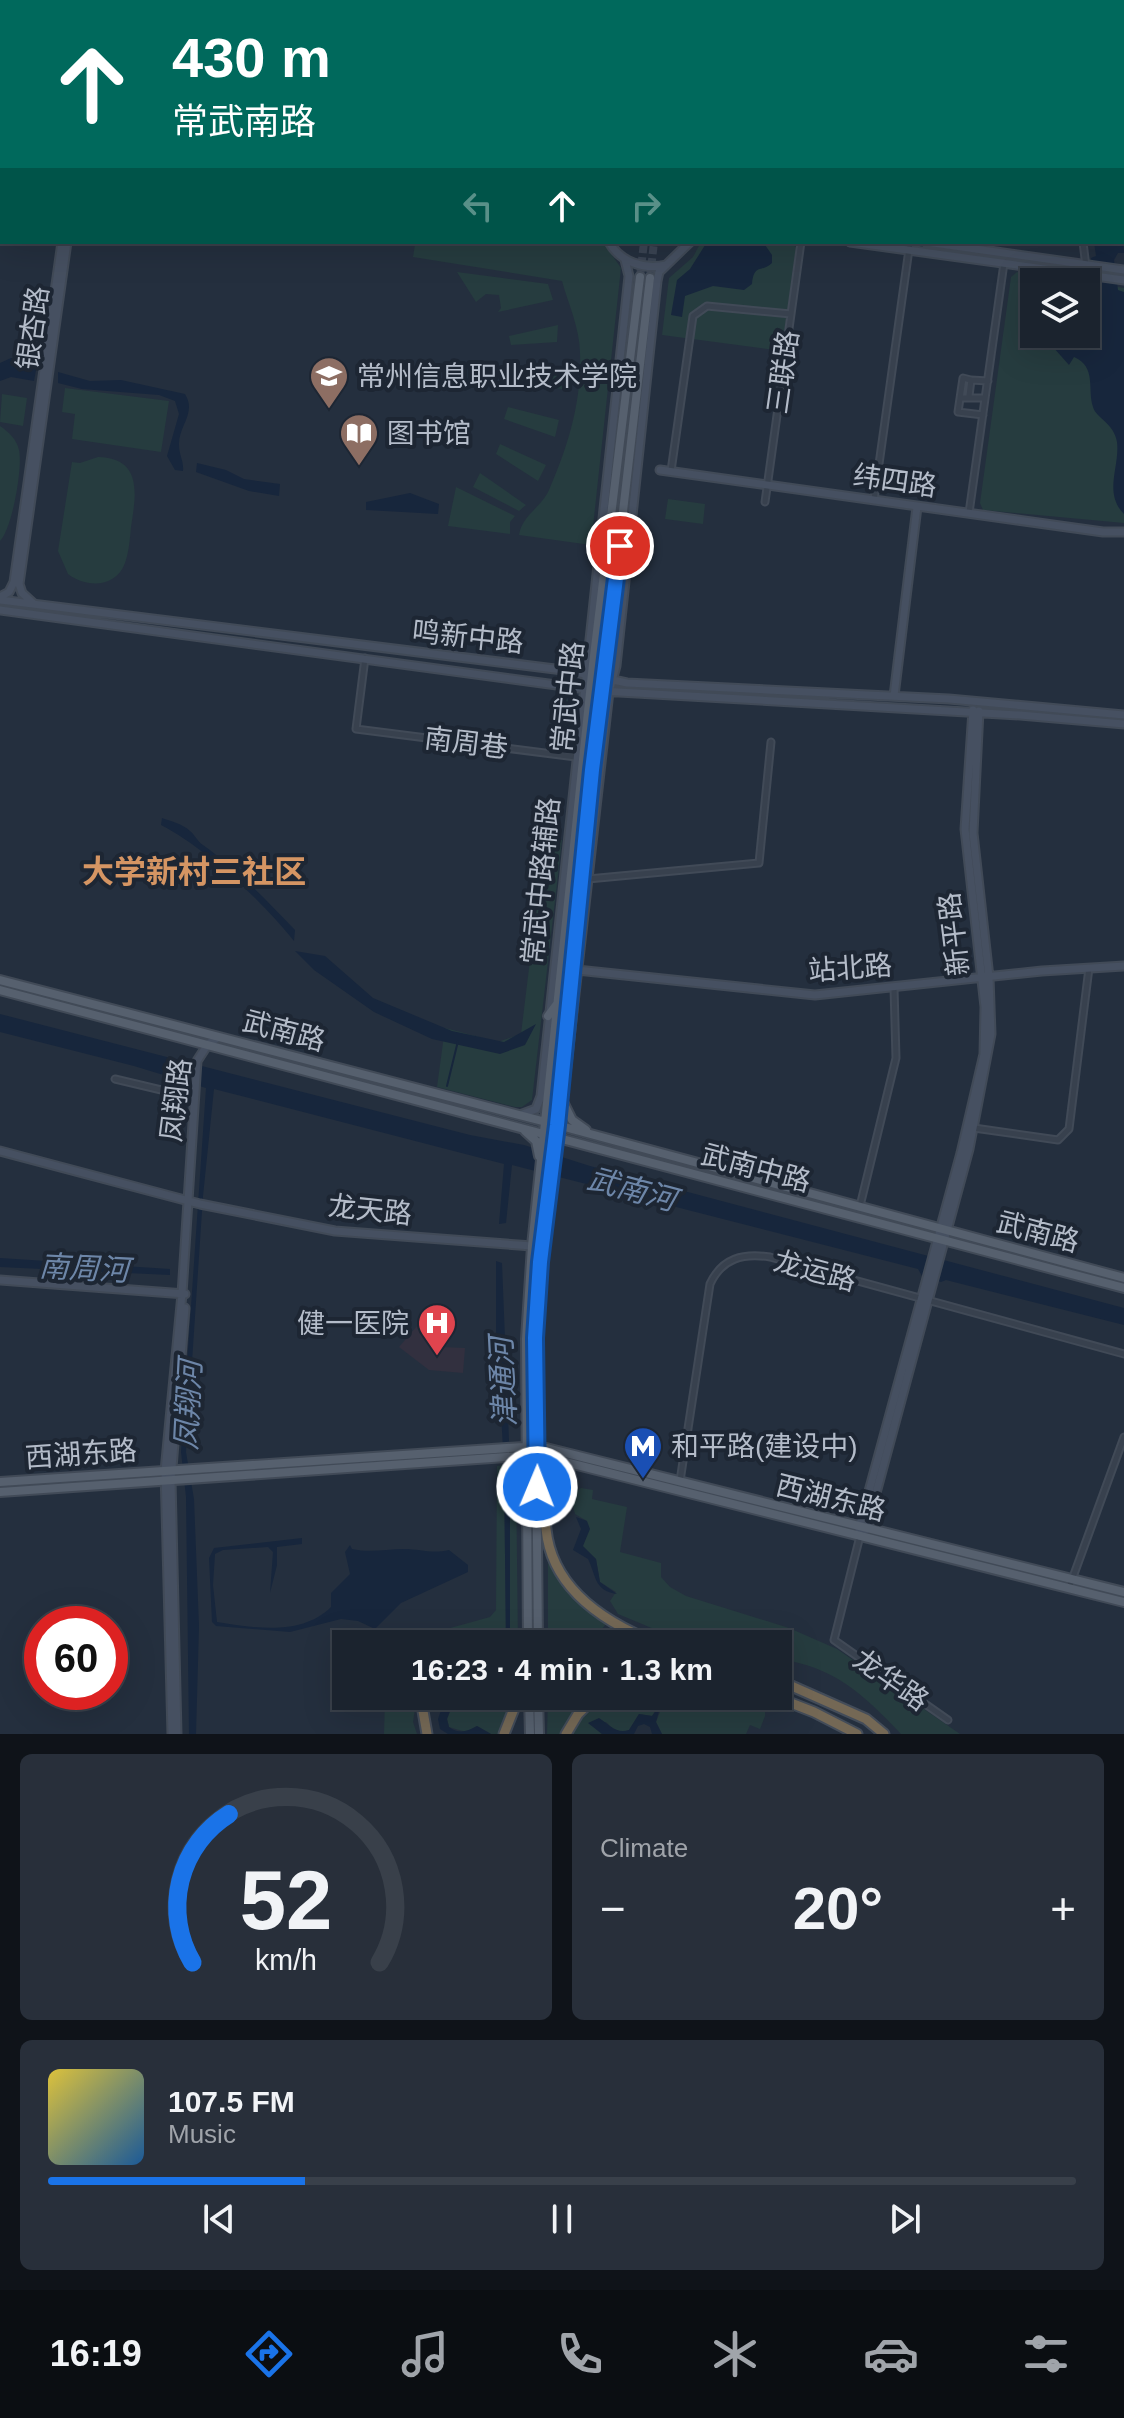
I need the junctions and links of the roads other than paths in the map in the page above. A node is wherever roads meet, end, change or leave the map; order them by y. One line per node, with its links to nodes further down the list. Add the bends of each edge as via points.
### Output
1 (64, 244): 35 (street, 银杏路, via 14,582)
2 (64, 244): 36 (street, 银杏路, via 19,584)
3 (611, 244): 10 (street)
4 (688, 244): 12 (street)
5 (801, 244): 20 (street, 三联路)
6 (880, 244): 9 (street)
7 (937, 244): 14 (street)
8 (1083, 244): 15 (street)
9 (909, 246): 11 (street); 30 (street)
10 (625, 260): 12 (street); 39 (street, via 629,276)
11 (1004, 263): 13 (street); 22 (street)
12 (668, 265): 40 (street, via 657,281)
13 (1058, 268)
14 (1073, 268)
15 (1089, 268)
16 (1120, 270): 17 (street)
17 (1100, 271)
18 (1100, 274): 19 (street)
19 (1122, 280)
20 (791, 314): 28 (street, via 707,306 693,316); 29 (street, 三联路)
21 (971, 380): 22 (street); 23 (street); 24 (street, via 963,376)
22 (988, 381): 25 (street)
23 (969, 396): 24 (street); 25 (street)
24 (960, 398): 26 (street, via 958,412)
25 (985, 398): 26 (street)
26 (983, 415): 33 (street)
27 (660, 470): 28 (street, 纬四路)
28 (671, 472): 29 (street, 纬四路)
29 (767, 485): 30 (street, 纬四路); 31 (street, 三联路)
30 (874, 500): 32 (street, 纬四路)
31 (765, 502)
32 (917, 507): 33 (street, 纬四路); 42 (street)
33 (969, 513): 34 (street, 纬四路)
34 (1124, 532)
35 (0, 598): 36 (street, 鸣新中路)
36 (35, 605): 39 (street, 鸣新中路)
37 (0, 610): 38 (street, 鸣新中路)
38 (365, 658): 41 (street, 鸣新中路); 48 (street, 南周巷, via 356,729)
39 (589, 675): 40 (street, 鸣新中路); 40 (main road, 常武中路, via 645,278); 41 (main road, 常武中路)
40 (608, 680): 41 (main road, 常武中路); 42 (street, 鸣新中路)
41 (596, 692): 44 (street, 鸣新中路); 48 (main road, 常武中路); 53 (main road, 常武中路); 54 (street, 常武中路辅路)
42 (894, 696): 43 (street, 鸣新中路)
43 (977, 701): 44 (street, 新平路); 45 (street, 鸣新中路)
44 (976, 712): 46 (street, 鸣新中路); 59 (street, 新平路, via 973,833)
45 (1124, 715)
46 (1124, 724)
47 (771, 742): 54 (street, via 759,863)
48 (580, 761): 49 (main road); 50 (main road, 常武中路)
49 (575, 774): 50 (main road); 51 (street, 常武中路辅路)
50 (582, 782): 52 (main road, 常武中路)
51 (570, 822): 52 (main road); 64 (street, 常武中路辅路)
52 (577, 833): 63 (main road, 常武中路)
53 (582, 870): 54 (main road); 55 (main road, 常武中路)
54 (588, 879): 55 (main road); 58 (street, 常武中路辅路)
55 (581, 886): 58 (main road, 常武中路)
56 (1124, 966): 57 (street, 站北路)
57 (1089, 967): 59 (street, 站北路); 75 (street, via 1065,1136 1058,1140)
58 (576, 970): 61 (street, 站北路, via 815,995); 70 (main road, 常武中路)
59 (985, 978): 61 (street, 站北路); 75 (street, 新平路, via 991,1034); 85 (street, 新平路, via 980,1078)
60 (0, 980): 65 (main road, 武南路)
61 (894, 988): 84 (street, via 896,1058)
62 (0, 990): 66 (main road, 武南路)
63 (559, 1000): 64 (main road); 72 (main road, 常武中路)
64 (548, 1016): 69 (street, 常武中路辅路)
65 (219, 1037): 66 (street, 凤翔路); 71 (main road, 武南路)
66 (210, 1045): 68 (street, 凤翔路, via 201,1055); 74 (main road, 武南路)
67 (115, 1079): 68 (street)
68 (196, 1093): 83 (street, 凤翔路)
69 (541, 1096): 71 (street, via 536,1109); 72 (main road)
70 (561, 1098): 73 (main road, 常武中路); 77 (main road, via 572,1120)
71 (520, 1115): 72 (main road, 武南路)
72 (546, 1118): 73 (main road, 武南路); 76 (main road, 常武中路)
73 (557, 1125): 77 (main road, 武南中路); 78 (main road, 常武中路)
74 (512, 1126): 76 (main road, 武南路); 80 (main road, via 530,1133)
75 (974, 1128): 85 (street, 新平路)
76 (545, 1135): 78 (main road, 武南路); 80 (main road, 常武中路)
77 (597, 1136): 84 (main road, 武南中路)
78 (556, 1137): 79 (main road, 武南中路); 82 (main road, 常武中路)
79 (577, 1143): 82 (main road); 86 (main road, 武南中路)
80 (540, 1148): 87 (main road, 常武中路)
81 (0, 1151): 83 (street, 龙天路)
82 (555, 1152): 95 (main road, 常武中路, via 535,1338)
83 (196, 1203): 87 (street, 龙天路, via 335,1231); 91 (street, 凤翔路)
84 (859, 1207): 85 (main road, 武南中路)
85 (943, 1229): 86 (street, 新平路); 88 (main road, 武南路)
86 (940, 1241): 90 (main road, 武南路); 92 (street, 新平路)
87 (532, 1246): 95 (main road, 常武中路, via 526,1339)
88 (1124, 1278)
89 (0, 1280): 91 (street)
90 (1124, 1288)
91 (184, 1294): 97 (street, 凤翔路)
92 (925, 1301): 93 (street, 龙运路); 99 (street, 龙运路, via 770,1257 730,1261 715,1275 708,1295); 101 (street, 新平路)
93 (1124, 1354)
94 (1124, 1437): 102 (street)
95 (532, 1450): 96 (main road); 99 (main road, 西湖东路); 101 (main road, 西湖东路); 105 (main road); 106 (main road); 107 (highway, via 544,1470 546,1533 562,1572 582,1602)
96 (500, 1451): 97 (main road, 西湖东路, via 187,1479); 97 (main road, 西湖东路, via 186,1469)
97 (168, 1476): 98 (main road, 西湖东路); 100 (main road, 西湖东路); 117 (street, 凤翔路)
98 (0, 1482)
99 (680, 1483): 101 (main road, 西湖东路)
100 (0, 1492)
101 (862, 1531): 102 (main road, 西湖东路); 108 (street, 新平路)
102 (1071, 1584): 103 (main road, 西湖东路); 104 (main road, 西湖东路)
103 (1124, 1592)
104 (1124, 1602)
105 (528, 1630)
106 (538, 1630)
107 (627, 1630)
108 (834, 1640): 116 (street, 龙华路)
109 (792, 1686): 124 (highway, via 866,1719)
110 (792, 1703): 123 (highway)
111 (419, 1710): 118 (highway)
112 (513, 1710): 119 (highway)
113 (529, 1710): 120 (main road)
114 (538, 1710): 121 (main road)
115 (582, 1710): 122 (highway)
116 (948, 1720)
117 (175, 1734)
118 (425, 1734)
119 (504, 1734)
120 (530, 1734)
121 (539, 1734)
122 (566, 1734)
123 (857, 1734)
124 (884, 1734)

